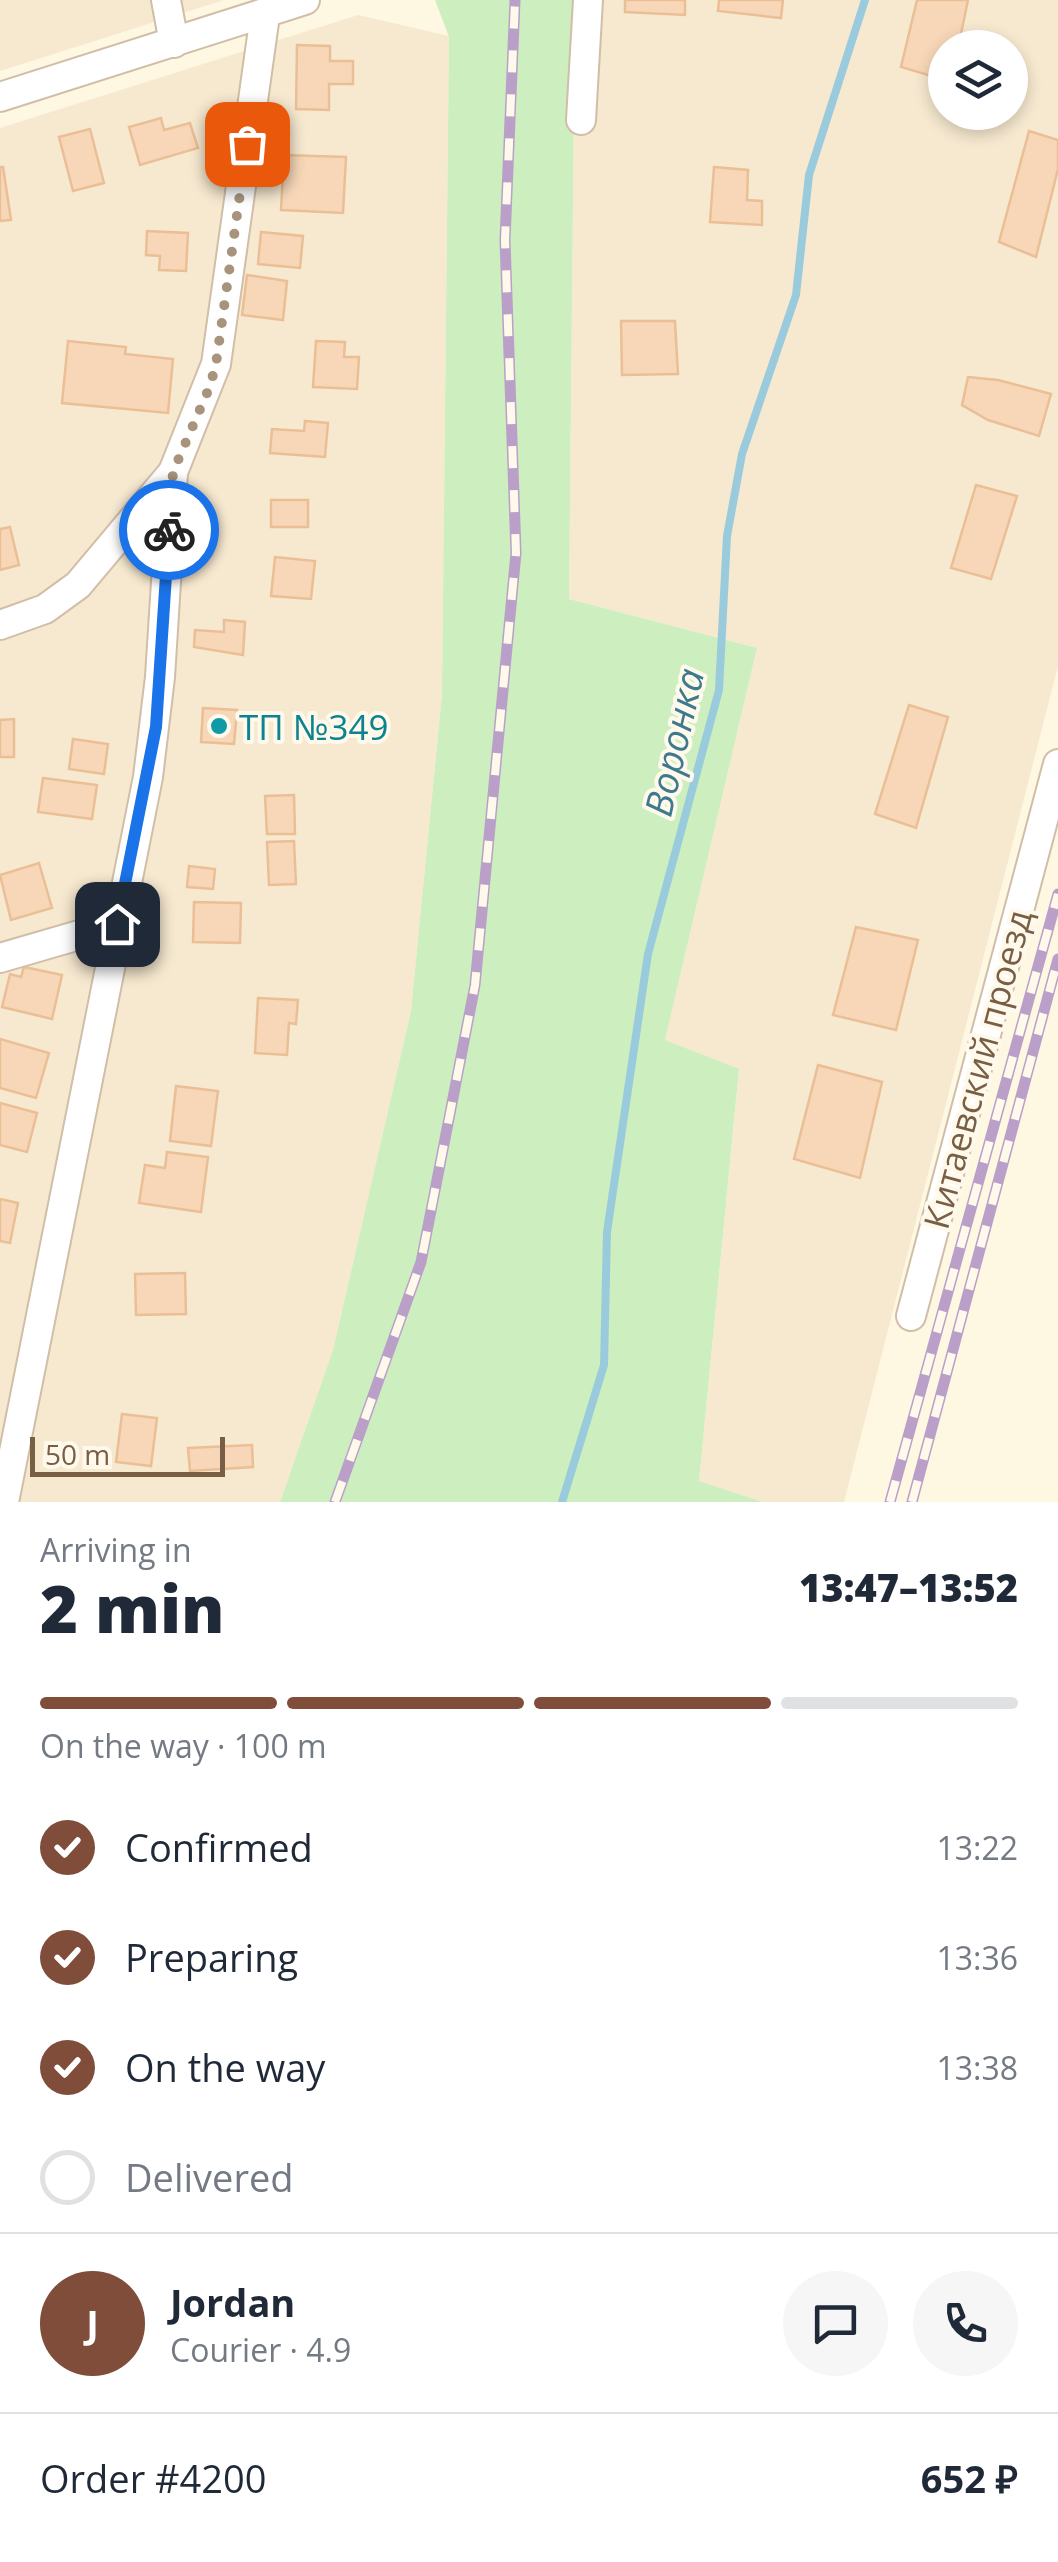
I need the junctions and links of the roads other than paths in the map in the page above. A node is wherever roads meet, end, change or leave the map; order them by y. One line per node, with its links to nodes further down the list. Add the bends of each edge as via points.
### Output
1 (166, 0): 5 (street)
2 (305, 0): 4 (street)
3 (588, 0): 7 (street)
4 (265, 15): 5 (street); 8 (street, via 216,364)
5 (174, 43): 6 (street)
6 (0, 97)
7 (581, 120)
8 (173, 472): 9 (street, via 78,585 45,609); 11 (street, via 156,727)
9 (0, 625)
10 (1058, 764): 13 (street, Китаевский проезд)
11 (117, 924): 12 (street); 14 (street)
12 (0, 958)
13 (911, 1316)
14 (4, 1502)

